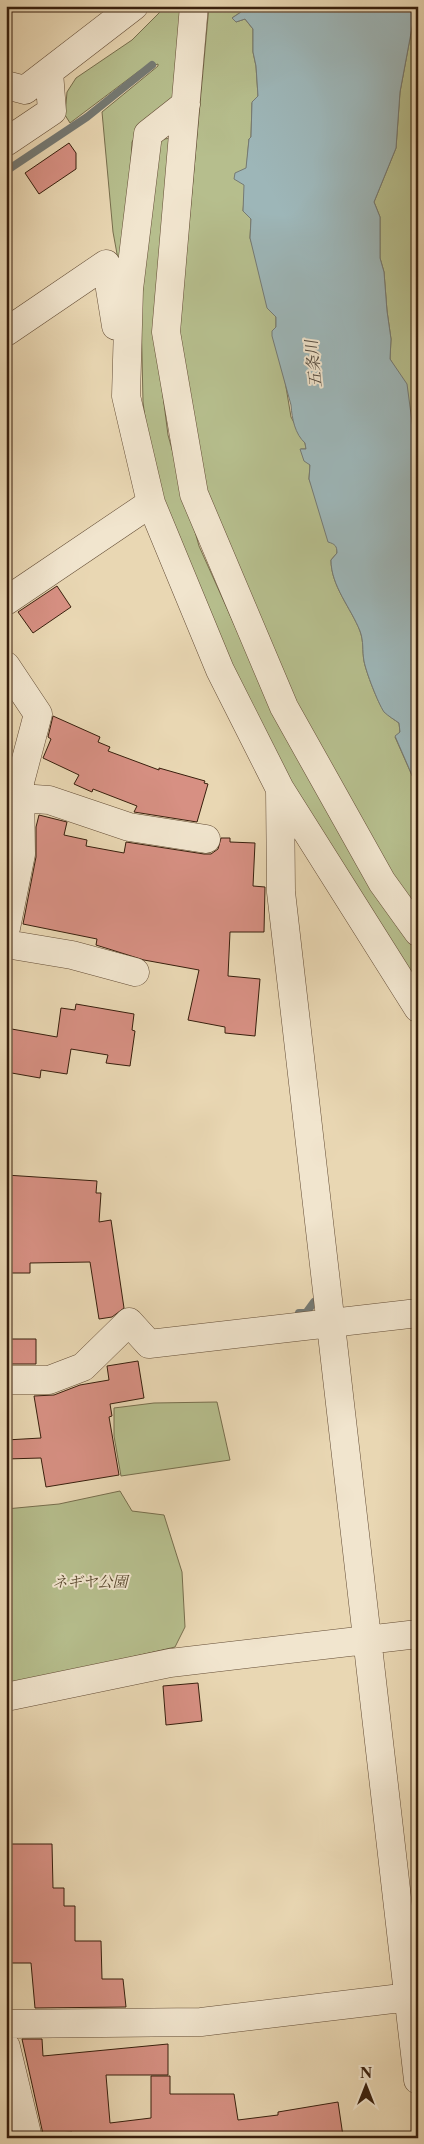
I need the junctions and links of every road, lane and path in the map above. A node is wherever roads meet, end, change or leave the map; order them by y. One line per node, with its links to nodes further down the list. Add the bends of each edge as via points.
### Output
1 (134, 6): 3 (street)
2 (194, 6): 5 (street)
3 (49, 72): 4 (street, via 25,90); 6 (street, via 52,111)
4 (6, 85)
5 (186, 104): 8 (street, via 148,134 129,288); 16 (street, via 166,332 194,494 284,707 382,882)
6 (6, 142)
7 (6, 332): 8 (street, via 106,264)
8 (126, 396): 9 (street)
9 (151, 503): 10 (street); 12 (street, via 220,670)
10 (6, 601)
11 (6, 666): 13 (street, via 38,714 20,782)
12 (280, 789): 19 (street); 21 (street, via 281,892)
13 (20, 798): 14 (street, via 49,800 129,827); 15 (street, via 21,854)
14 (206, 839)
15 (6, 928)
16 (418, 932)
17 (6, 944): 18 (street, via 72,955)
18 (135, 972)
19 (418, 1008)
20 (418, 1313): 21 (street)
21 (331, 1323): 22 (street, via 149,1344 129,1322 83,1368 49,1380); 24 (street)
22 (6, 1380)
23 (418, 1634): 24 (street)
24 (367, 1640): 25 (street, via 170,1663); 26 (street)
25 (6, 1697)
26 (413, 1997): 27 (street, via 201,2022); 29 (street)
27 (6, 2024)
28 (6, 2047): 30 (street)
29 (418, 2080)
30 (28, 2138)

